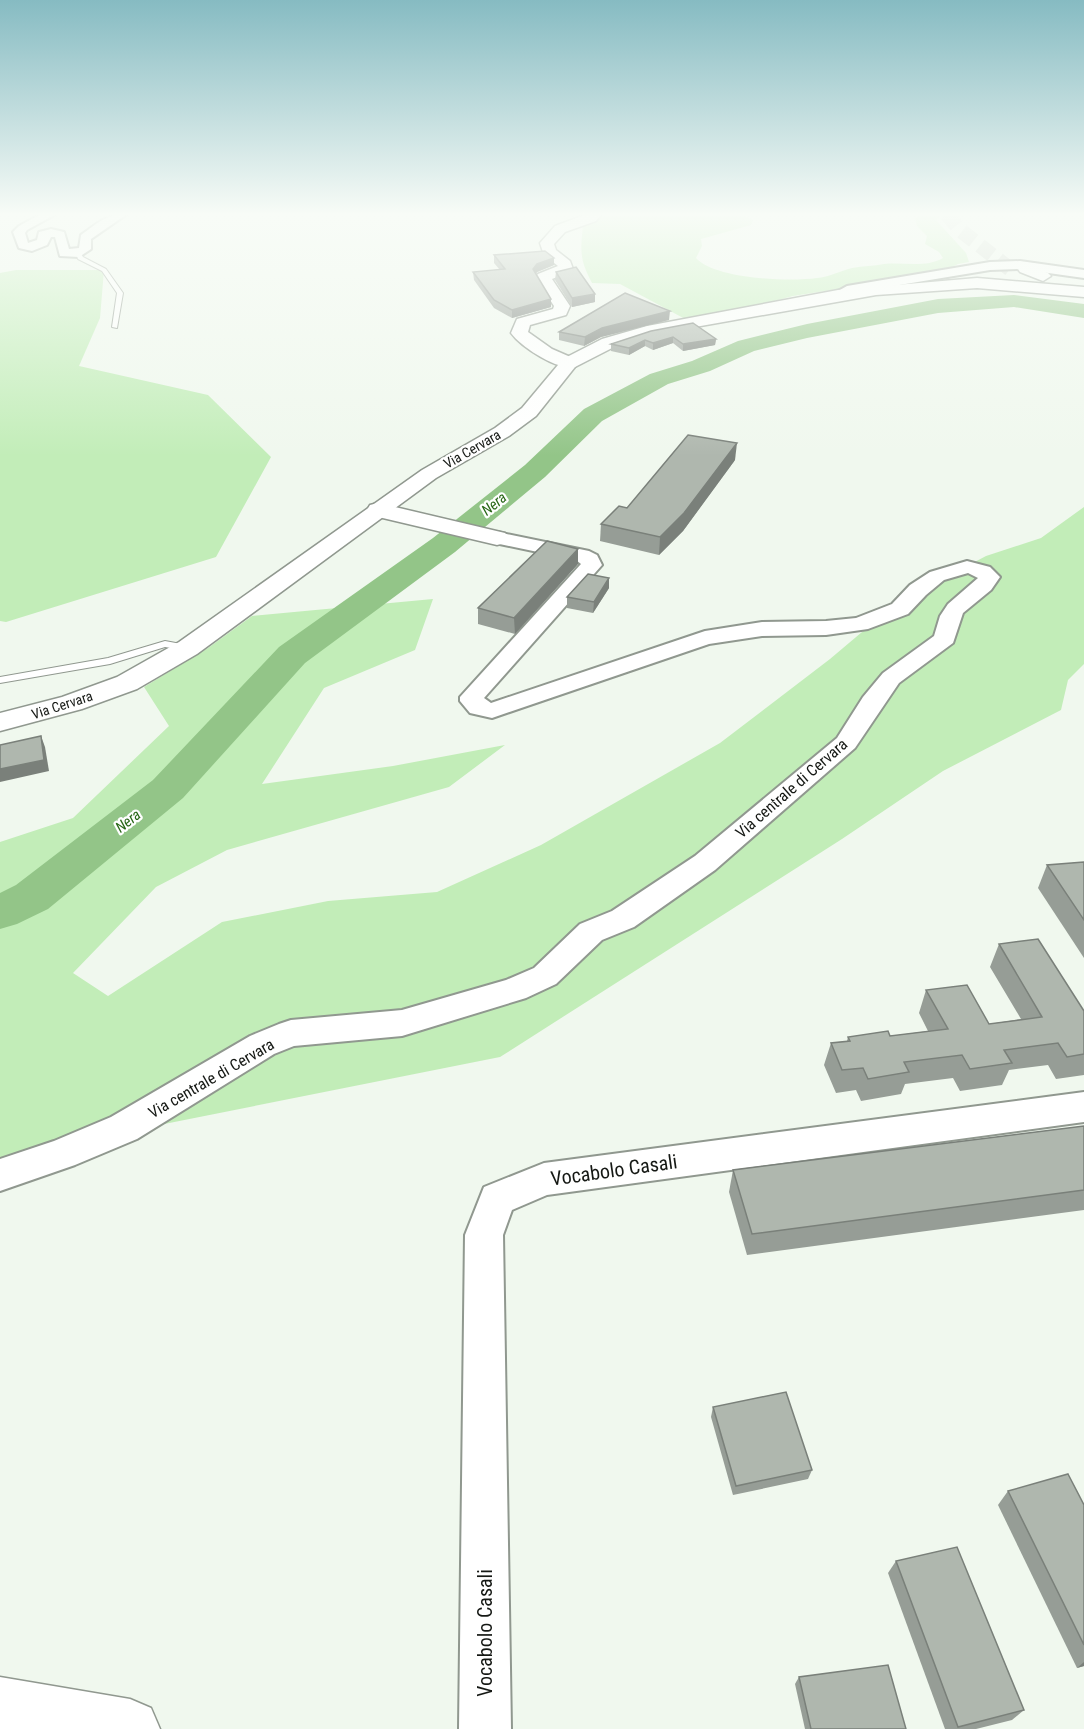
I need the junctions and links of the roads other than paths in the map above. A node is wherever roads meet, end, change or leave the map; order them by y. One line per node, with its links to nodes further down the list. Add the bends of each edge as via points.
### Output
1 (120, 295): 4 (lane)
2 (555, 295): 5 (main road, via 562,306 560,312 523,322 519,333 546,353)
3 (838, 295): 5 (main road, Via Cervara, via 647,331 608,343)
4 (115, 327)
5 (569, 363): 6 (main road, Via Cervara, via 529,412)
6 (378, 510): 7 (main road, Via centrale di Cervara); 8 (main road, Via Cervara)
7 (497, 538): 12 (street, Via centrale di Cervara, via 582,555 592,565 472,697 478,708 492,711 705,638 762,629 860,624 900,609 937,576 967,567 990,577 983,589 962,600 946,623 945,638 891,678 846,744 705,863 623,919 591,932 544,976 515,989 402,1023 291,1033 262,1045 124,1128)
8 (188, 648): 9 (lane, via 165,644 110,661); 10 (main road, Via Cervara, via 127,683)
9 (0, 680)
10 (0, 722)
11 (1084, 1107): 15 (street, Vocabolo Casali, via 544,1179 497,1199 484,1235)
12 (0, 1175)
13 (0, 1706): 14 (main road)
14 (115, 1728)
15 (485, 1729)

